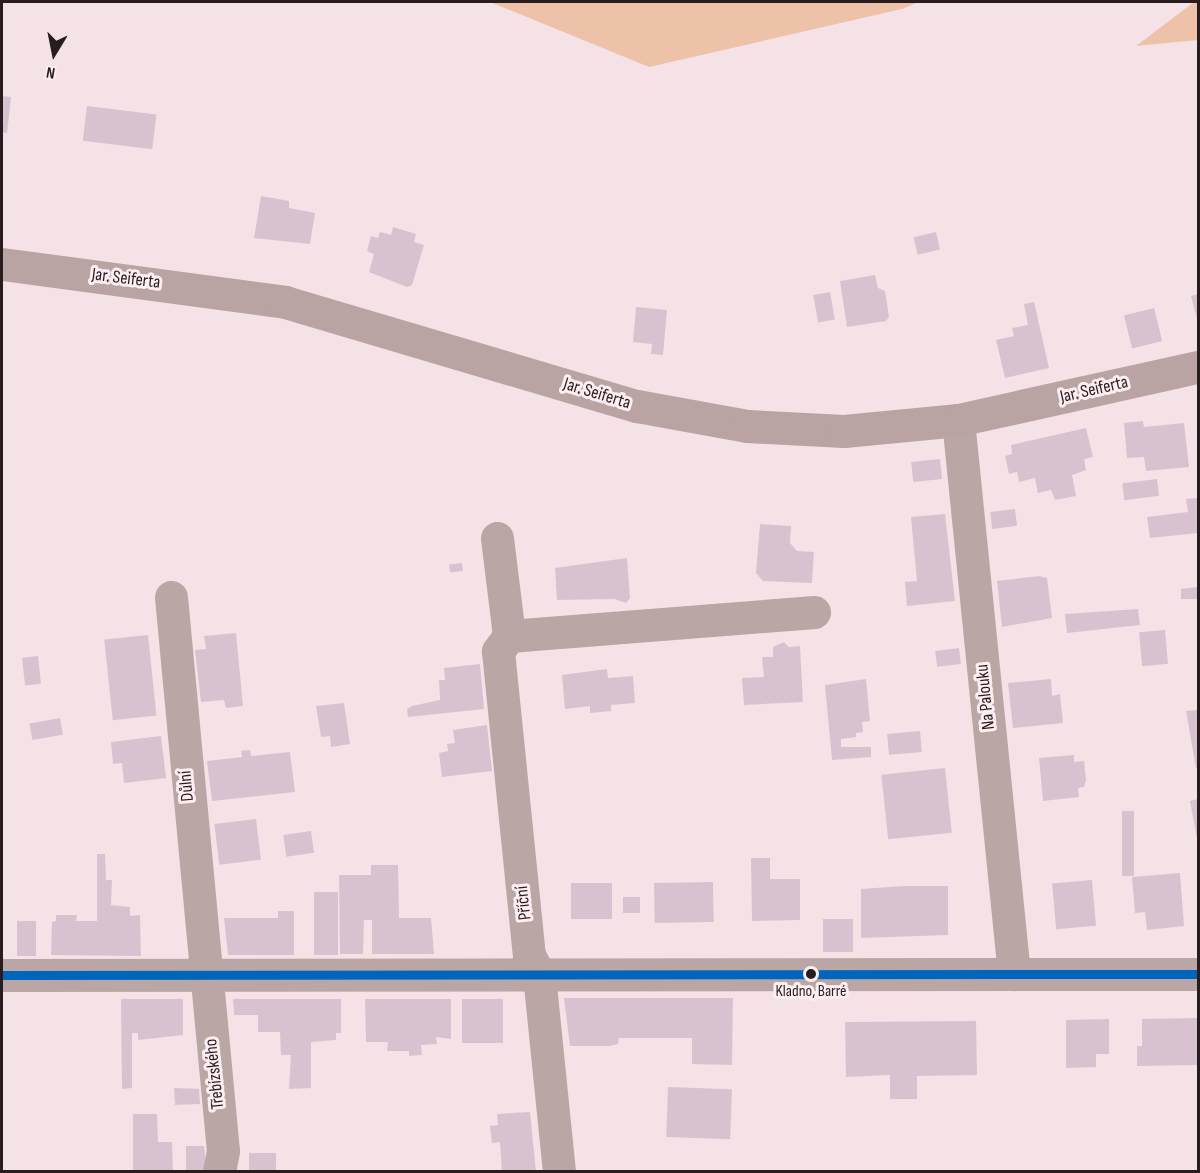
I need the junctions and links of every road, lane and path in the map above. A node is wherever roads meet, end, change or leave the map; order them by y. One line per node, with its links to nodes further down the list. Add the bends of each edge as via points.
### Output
1 (2, 264): 3 (street, Jar. Seiferta, via 285,302 637,406 747,426 844,431)
2 (1198, 367): 3 (street, Jar. Seiferta)
3 (958, 420): 8 (street, Na Palouku)
4 (497, 538): 7 (street, Příční)
5 (171, 597): 11 (street, Důlní)
6 (814, 612): 7 (street)
7 (509, 636): 12 (street, Příční, via 498,651 529,955)
8 (1014, 974): 9 (street); 12 (street)
9 (1198, 974)
10 (2, 975): 11 (street)
11 (204, 975): 12 (street); 13 (street, Třebízského, via 223,1151)
12 (540, 975): 14 (street, Příční)
13 (219, 1172)
14 (559, 1172)

